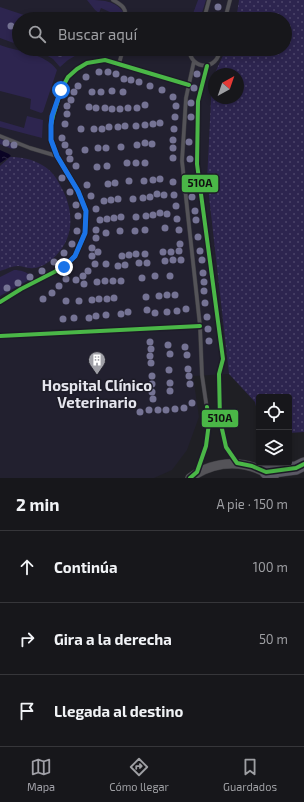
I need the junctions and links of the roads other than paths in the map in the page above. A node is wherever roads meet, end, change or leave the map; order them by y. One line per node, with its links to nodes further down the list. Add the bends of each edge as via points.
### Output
1 (113, 0): 4 (lane)
2 (209, 0): 5 (lane)
3 (230, 0): 6 (lane)
4 (125, 12)
5 (206, 12)
6 (227, 12)
7 (121, 56): 11 (lane)
8 (191, 56): 10 (lane)
9 (219, 56): 12 (lane)
10 (194, 61): 12 (lane); 13 (lane)
11 (119, 64): 13 (lane); 15 (lane, via 105,60 87,63 68,77 61,90 51,125 51,140)
12 (207, 66): 19 (lane, via 198,101 197,164 222,359 219,374 220,420 226,447)
13 (189, 85): 17 (lane, via 182,161)
14 (0, 136): 15 (lane)
15 (57, 156): 16 (lane, via 78,191 86,211 85,233 75,256 64,267)
16 (0, 302)
17 (200, 326): 18 (lane); 21 (lane, via 202,375 209,423 206,446)
18 (0, 336)
19 (237, 463): 21 (street, via 223,463); 22 (street, via 252,466)
20 (304, 464): 22 (highway)
21 (193, 475)
22 (270, 475)

